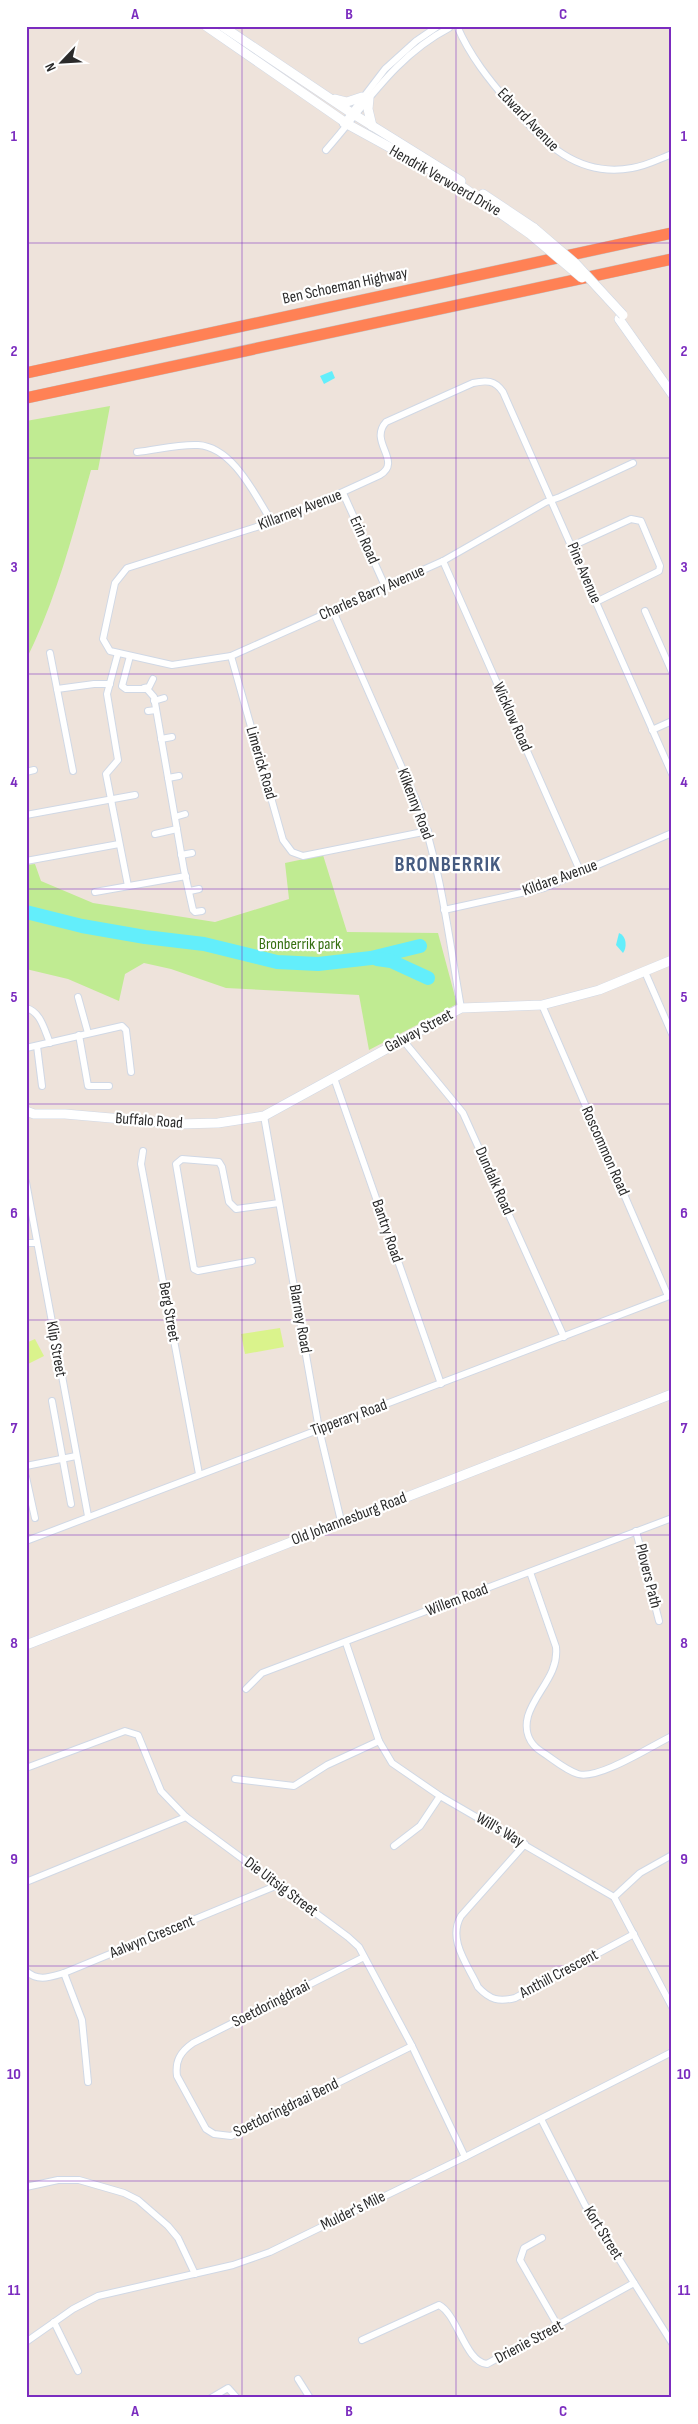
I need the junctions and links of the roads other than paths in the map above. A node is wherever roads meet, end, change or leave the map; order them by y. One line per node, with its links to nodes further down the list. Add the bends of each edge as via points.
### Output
1 (206, 26): 8 (main road, Hendrik Verwoerd Drive)
2 (222, 26): 5 (main road, Hendrik Verwoerd Drive)
3 (438, 26): 6 (street, via 393,61)
4 (452, 27): 6 (street, via 403,59); 11 (street, Edward Avenue, via 487,77 523,119 568,159 604,169 627,169)
5 (328, 97): 6 (main road, via 347,102); 7 (main road, Hendrik Verwoerd Drive)
6 (366, 98): 7 (street); 9 (main road)
7 (353, 114): 8 (street); 9 (main road, Hendrik Verwoerd Drive)
8 (347, 123): 10 (street); 12 (main road, Hendrik Verwoerd Drive, via 464,188)
9 (372, 126): 12 (main road, Hendrik Verwoerd Drive, via 500,204)
10 (326, 150)
11 (672, 154)
12 (532, 231): 15 (main road, Hendrik Verwoerd Drive, bridge, via 576,264)
13 (672, 233): 16 (highway, Ben Schoeman Highway)
14 (672, 259): 20 (highway)
15 (621, 317): 18 (main road, Hendrik Verwoerd Drive); 19 (main road, Hendrik Verwoerd Drive)
16 (26, 373)
17 (488, 380): 23 (street, Killarney Avenue, via 473,383 389,420 379,434 388,459 387,470); 24 (street, Pine Avenue, via 503,392)
18 (672, 384)
19 (672, 394)
20 (26, 398)
21 (137, 452): 25 (street, via 198,445 219,451 234,465)
22 (633, 463): 24 (street, Charles Barry Avenue)
23 (343, 493): 25 (street, Killarney Avenue); 28 (street, Erin Road)
24 (552, 500): 26 (street, Pine Avenue); 27 (street, Charles Barry Avenue)
25 (272, 522): 33 (street, Killarney Avenue, via 127,568 115,583 103,639 108,649)
26 (572, 546): 29 (street, Pine Avenue); 29 (street, via 631,518 641,521 660,566 659,571)
27 (443, 561): 28 (street, Charles Barry Avenue); 66 (street, Wicklow Road)
28 (385, 586): 30 (street, Charles Barry Avenue)
29 (596, 602): 45 (street, Pine Avenue)
30 (332, 611): 35 (street, Charles Barry Avenue); 59 (street, Kilkenny Road)
31 (645, 611): 36 (street)
32 (50, 653): 41 (street)
33 (118, 654): 34 (street, Charles Barry Avenue); 38 (street)
34 (130, 656): 35 (street, Charles Barry Avenue, via 172,665); 39 (street, via 123,678)
35 (232, 656): 59 (street, Limerick Road, via 283,840 292,852 306,855)
36 (672, 672)
37 (153, 679): 40 (street, via 149,687)
38 (111, 687): 39 (street); 41 (street, via 94,684); 55 (street, via 118,760 106,771)
39 (124, 688): 40 (street)
40 (144, 688): 43 (street, via 150,691)
41 (57, 689): 49 (street)
42 (164, 698): 43 (street)
43 (154, 701): 47 (street, via 152,710)
44 (672, 721): 45 (street)
45 (652, 730): 51 (street, Pine Avenue)
46 (172, 737): 47 (street)
47 (161, 739): 53 (street, via 159,749)
48 (34, 770): 50 (street)
49 (73, 771)
50 (26, 772)
51 (672, 774)
52 (179, 776): 53 (street)
53 (168, 778): 58 (street, via 166,788)
54 (136, 795): 55 (street)
55 (110, 799): 56 (street); 62 (street)
56 (26, 814)
57 (185, 814): 58 (street)
58 (174, 823): 61 (street); 64 (street)
59 (428, 831): 73 (street, Kilkenny Road)
60 (672, 833): 66 (street, Kildare Avenue)
61 (155, 834)
62 (118, 844): 65 (street); 68 (street)
63 (192, 853): 64 (street)
64 (181, 855): 67 (street)
65 (26, 862)
66 (581, 872): 73 (street, Kildare Avenue, via 544,888)
67 (182, 873): 68 (street); 71 (street)
68 (128, 886): 70 (street)
69 (199, 889): 71 (street)
70 (95, 892)
71 (190, 894): 72 (street); 74 (street, via 193,910)
72 (183, 899)
73 (444, 910): 80 (street, Kilkenny Road)
74 (202, 911)
75 (672, 960): 76 (main road, Galway Street)
76 (644, 972): 78 (main road, Galway Street, via 599,990); 82 (street)
77 (78, 996): 81 (street)
78 (542, 1005): 80 (main road, Galway Street); 100 (street, Roscommon Road)
79 (26, 1008): 85 (street, via 38,1015)
80 (461, 1008): 84 (main road, Galway Street)
81 (88, 1033): 83 (street); 88 (street, via 114,1026 124,1027)
82 (672, 1034)
83 (79, 1035): 85 (street); 91 (street, via 88,1086)
84 (402, 1039): 89 (main road, Galway Street); 101 (street, Dundalk Road, via 463,1113)
85 (50, 1043): 86 (street)
86 (37, 1046): 87 (street); 90 (street)
87 (26, 1048)
88 (131, 1072)
89 (334, 1078): 93 (main road, Galway Street); 102 (street, Bantry Road)
90 (42, 1086)
91 (109, 1086)
92 (29, 1114): 93 (main road, Buffalo Road, via 198,1124)
93 (264, 1116): 96 (street, Blarney Road)
94 (143, 1150): 109 (street, Berg Street, via 142,1164)
95 (26, 1182): 98 (street, Klip Street)
96 (280, 1203): 99 (street, via 236,1209 229,1202 219,1162 182,1159 176,1164 194,1269); 105 (street, Blarney Road)
97 (26, 1243): 98 (street)
98 (37, 1243): 106 (street, Klip Street)
99 (252, 1262)
100 (670, 1296): 101 (street, Tipperary Road)
101 (564, 1336): 102 (street, Tipperary Road)
102 (441, 1384): 105 (street, Tipperary Road)
103 (672, 1394): 115 (main road, Old Johannesburg Road)
104 (52, 1401): 107 (street)
105 (319, 1430): 109 (street, Tipperary Road); 115 (street, Blarney Road)
106 (76, 1456): 107 (street); 112 (street, Klip Street)
107 (63, 1459): 108 (street); 111 (street)
108 (26, 1466)
109 (198, 1474): 112 (street, Tipperary Road)
110 (26, 1477): 113 (street)
111 (71, 1504)
112 (88, 1516): 117 (street, Tipperary Road)
113 (35, 1518)
114 (672, 1518): 116 (street, Willem Road)
115 (341, 1521): 121 (main road, Old Johannesburg Road)
116 (636, 1531): 118 (street, Willem Road); 119 (street, Plovers Path)
117 (26, 1541)
118 (530, 1572): 120 (street, Willem Road); 123 (street, via 557,1657 528,1716 528,1734 534,1747 569,1770 586,1775)
119 (659, 1621)
120 (346, 1643): 122 (street, Willem Road, via 262,1674); 124 (street, Will's Way)
121 (26, 1645)
122 (246, 1689)
123 (672, 1736)
124 (379, 1741): 126 (street, via 327,1765 296,1785); 127 (street, Will's Way, via 386,1756 400,1770)
125 (26, 1768): 128 (street, Die Uitsig Street, via 129,1731 140,1739 163,1795)
126 (234, 1779)
127 (440, 1796): 129 (street, Will's Way); 130 (street, via 420,1826)
128 (186, 1817): 132 (street); 133 (street, Die Uitsig Street)
129 (525, 1844): 134 (street, Will's Way); 135 (street, Anthill Crescent, via 461,1916 455,1929 456,1940 478,1987 489,1998 502,2001 515,1998)
130 (394, 1846)
131 (672, 1855): 134 (street, via 640,1872)
132 (26, 1882)
133 (278, 1885): 136 (street, Die Uitsig Street, via 348,1937); 138 (street, Aalwyn Crescent)
134 (614, 1897): 135 (street)
135 (634, 1934): 139 (street)
136 (364, 1956): 140 (street, Die Uitsig Street); 142 (street, Soetdoringdraai, via 192,2043)
137 (26, 1971): 138 (street, Aalwyn Crescent, via 34,1977 44,1978)
138 (64, 1973): 143 (street, via 82,2020)
139 (672, 2007)
140 (412, 2046): 142 (street, Soetdoringdraai Bend, via 238,2134 227,2136 214,2134 203,2126 177,2076); 145 (street, Die Uitsig Street)
141 (672, 2052): 144 (street, Mulder's Mile)
142 (180, 2054)
143 (88, 2082)
144 (541, 2119): 145 (street, Mulder's Mile); 149 (street, Kort Street, via 585,2205)
145 (465, 2157): 148 (street, Mulder's Mile, via 270,2252)
146 (26, 2187): 148 (street, via 58,2180 79,2180 138,2200 178,2238)
147 (542, 2238): 151 (street, via 524,2248 520,2260)
148 (195, 2274): 150 (street, Mulder's Mile, via 98,2296)
149 (634, 2283): 151 (street, Drienie Street); 154 (street, Kort Street)
150 (54, 2322): 153 (street, Mulder's Mile); 155 (street)
151 (558, 2326): 152 (street, Drienie Street, via 485,2364 474,2356 447,2311 439,2305)
152 (362, 2340)
153 (26, 2342)
154 (672, 2343)
155 (78, 2371)
156 (298, 2379): 159 (street)
157 (211, 2398): 158 (street, via 229,2388)
158 (236, 2398)
159 (310, 2398)

